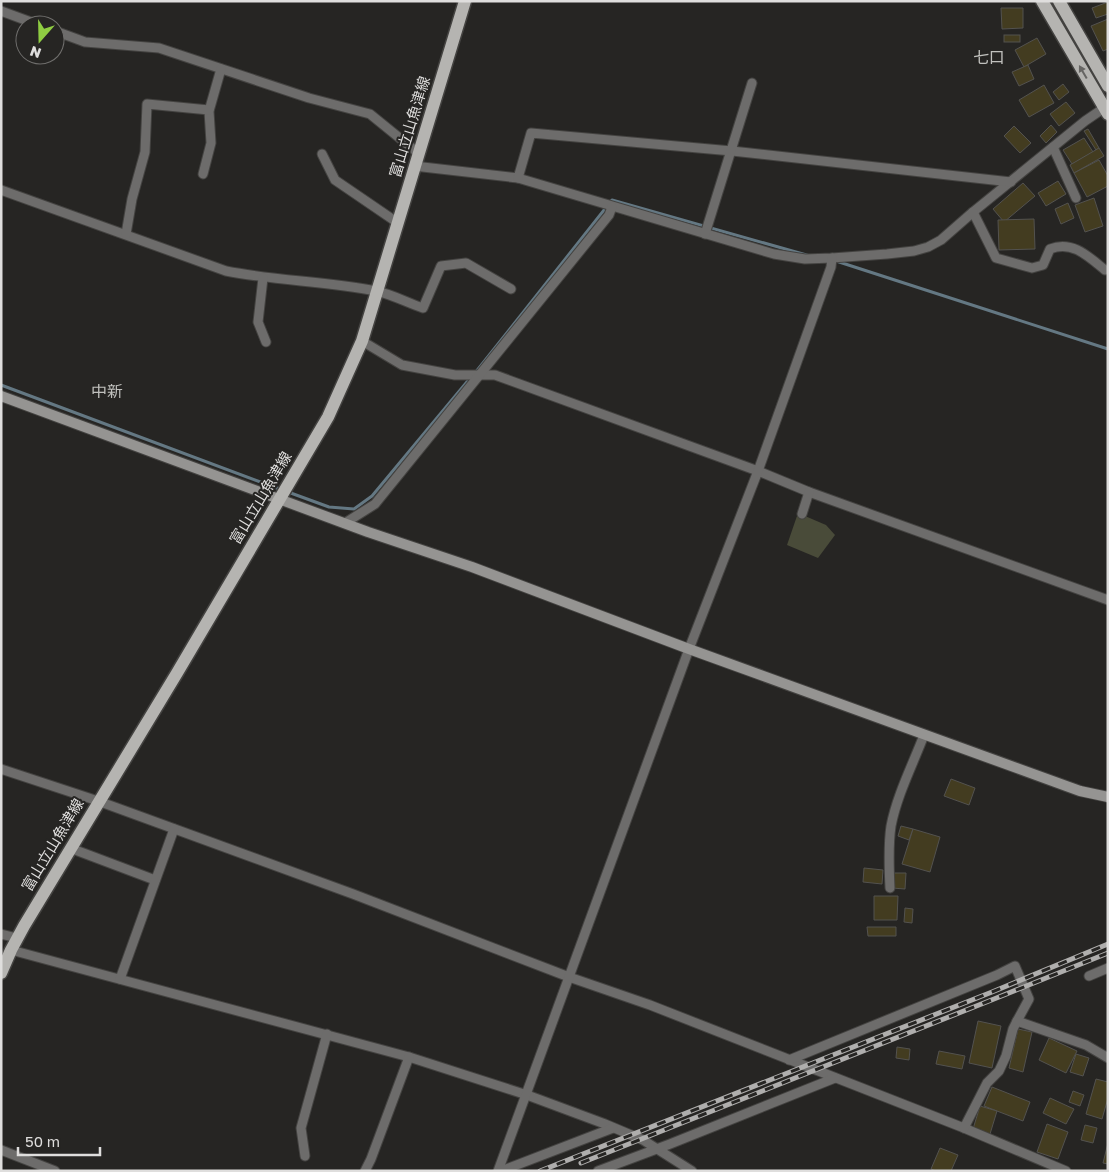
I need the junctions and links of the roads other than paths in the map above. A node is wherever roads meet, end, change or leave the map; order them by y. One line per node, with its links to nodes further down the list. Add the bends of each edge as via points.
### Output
1 (465, 1): 14 (main road, 富山立山魚津線)
2 (1042, 1): 11 (main road, one-way to 2)
3 (1059, 1): 9 (main road)
4 (1, 11): 5 (street)
5 (15, 16)
6 (65, 35): 7 (street, via 85,42 159,48)
7 (221, 69): 10 (street); 14 (street, via 370,114)
8 (752, 83): 13 (street)
9 (1108, 86)
10 (209, 110): 17 (street, via 211,144); 25 (street, via 147,104 145,152)
11 (1106, 111): 12 (street)
12 (1053, 147): 19 (street); 21 (street)
13 (732, 151): 18 (street, via 530,133); 19 (street); 26 (street)
14 (418, 153): 16 (main road, 富山立山魚津線)
15 (322, 154): 24 (street, via 335,180)
16 (414, 166): 18 (street); 24 (main road, 富山立山魚津線)
17 (203, 174)
18 (518, 178): 22 (street)
19 (1012, 182): 23 (street)
20 (1, 190): 25 (street)
21 (1076, 198)
22 (612, 207): 26 (street); 34 (street, via 609,215)
23 (973, 212): 27 (street, via 942,240 928,247); 28 (street, via 996,258 1032,268 1042,265 1050,249 1060,245 1086,254)
24 (398, 222): 31 (main road, 富山立山魚津線)
25 (126, 234): 29 (street, via 226,272)
26 (705, 234): 27 (street, via 774,254 805,259)
27 (832, 258): 36 (street)
28 (1105, 270)
29 (263, 278): 31 (street); 33 (street, via 258,322)
30 (511, 289): 31 (street, via 466,264 441,266 423,308)
31 (377, 291): 32 (main road, 富山立山魚津線)
32 (362, 341): 34 (street, via 402,365 455,375); 38 (main road, 富山立山魚津線, via 328,417)
33 (266, 342)
34 (481, 375): 36 (street, via 495,375); 40 (street, via 375,504)
35 (1, 396): 38 (street)
36 (758, 471): 37 (street); 42 (street)
37 (810, 492): 39 (street); 41 (street)
38 (280, 498): 40 (street); 46 (main road, 富山立山魚津線)
39 (802, 514)
40 (345, 523): 42 (street)
41 (1108, 600)
42 (688, 649): 43 (street); 57 (street)
43 (924, 735): 45 (street, via 1080,791); 50 (street, via 895,809 891,828)
44 (1, 768): 46 (street)
45 (1108, 797)
46 (98, 801): 47 (street); 48 (main road, 富山立山魚津線)
47 (174, 829): 49 (street); 57 (street)
48 (70, 848): 49 (street); 52 (main road, 富山立山魚津線)
49 (155, 880): 58 (street)
50 (890, 888)
51 (1, 934): 52 (street)
52 (17, 938): 53 (main road, 富山立山魚津線)
53 (10, 950): 55 (main road, 富山立山魚津線); 58 (street)
54 (1108, 968): 56 (street)
55 (1, 973)
56 (1089, 976)
57 (569, 977): 63 (street); 65 (street)
58 (120, 979): 60 (street)
59 (1017, 1021): 62 (street, via 1086,1045); 63 (street, via 1029,999 1014,966); 67 (street, via 999,1071 987,1083)
60 (327, 1034): 61 (street); 70 (street, via 301,1128)
61 (409, 1057): 65 (street); 74 (street)
62 (1108, 1058)
63 (789, 1060): 64 (street)
64 (835, 1078): 67 (street); 68 (street)
65 (527, 1095): 66 (street); 75 (street)
66 (613, 1128): 68 (street); 75 (street)
67 (964, 1128): 72 (street)
68 (657, 1148): 71 (street); 76 (street)
69 (1, 1150): 73 (street)
70 (306, 1156)
71 (678, 1167): 77 (street)
72 (1048, 1167): 78 (street)
73 (55, 1171)
74 (365, 1171)
75 (499, 1171)
76 (598, 1171)
77 (692, 1171)
78 (1066, 1171)

